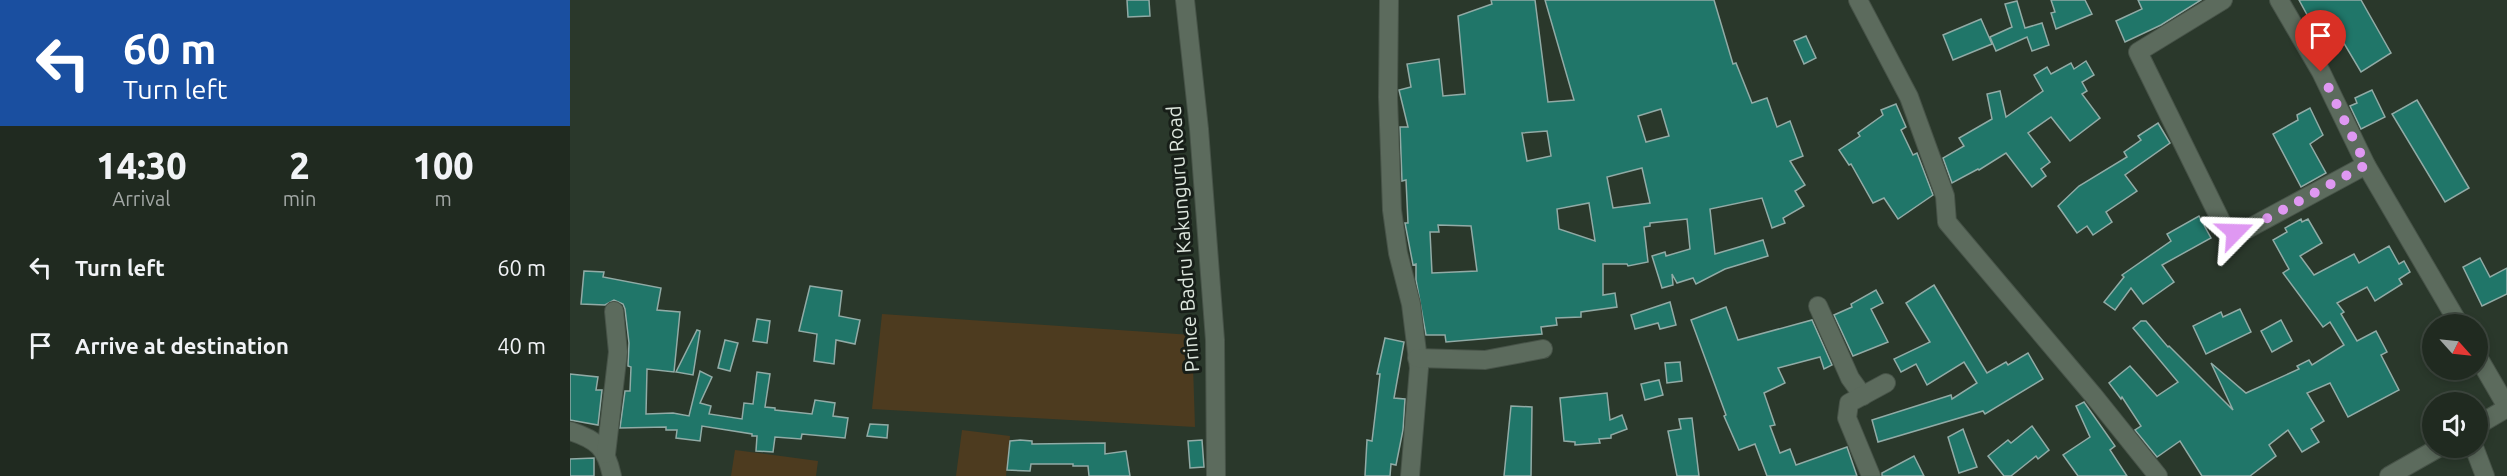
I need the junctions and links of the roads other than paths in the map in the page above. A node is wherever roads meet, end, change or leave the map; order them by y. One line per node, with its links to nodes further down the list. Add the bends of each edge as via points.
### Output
1 (1185, 0): 22 (street, Prince Badru Kakunguru Road, via 1215,340)
2 (1389, 0): 11 (street, via 1392,210 1411,304)
3 (1858, 0): 25 (street, via 1909,97 1945,196 1947,222)
4 (2223, 0): 6 (street, via 2138,52 2224,227 2240,233)
5 (2279, 0): 6 (street, via 2321,72)
6 (2366, 165): 9 (street)
7 (1818, 306): 14 (street, via 1850,378)
8 (614, 311): 18 (street, via 618,352)
9 (2453, 314)
10 (1544, 349): 11 (street, via 1485,360)
11 (1417, 358): 23 (street, via 1419,385)
12 (2488, 374): 15 (street)
13 (1886, 383): 14 (street)
14 (1863, 396): 24 (street, via 1850,403 1847,418)
15 (2507, 407): 16 (street)
16 (2488, 419)
17 (570, 431): 18 (street, via 599,445)
18 (606, 454): 21 (street)
19 (2422, 457): 26 (street)
20 (2478, 458): 27 (street)
21 (612, 476)
22 (1216, 476)
23 (1410, 476)
24 (1871, 476)
25 (2158, 476)
26 (2389, 476)
27 (2485, 476)

